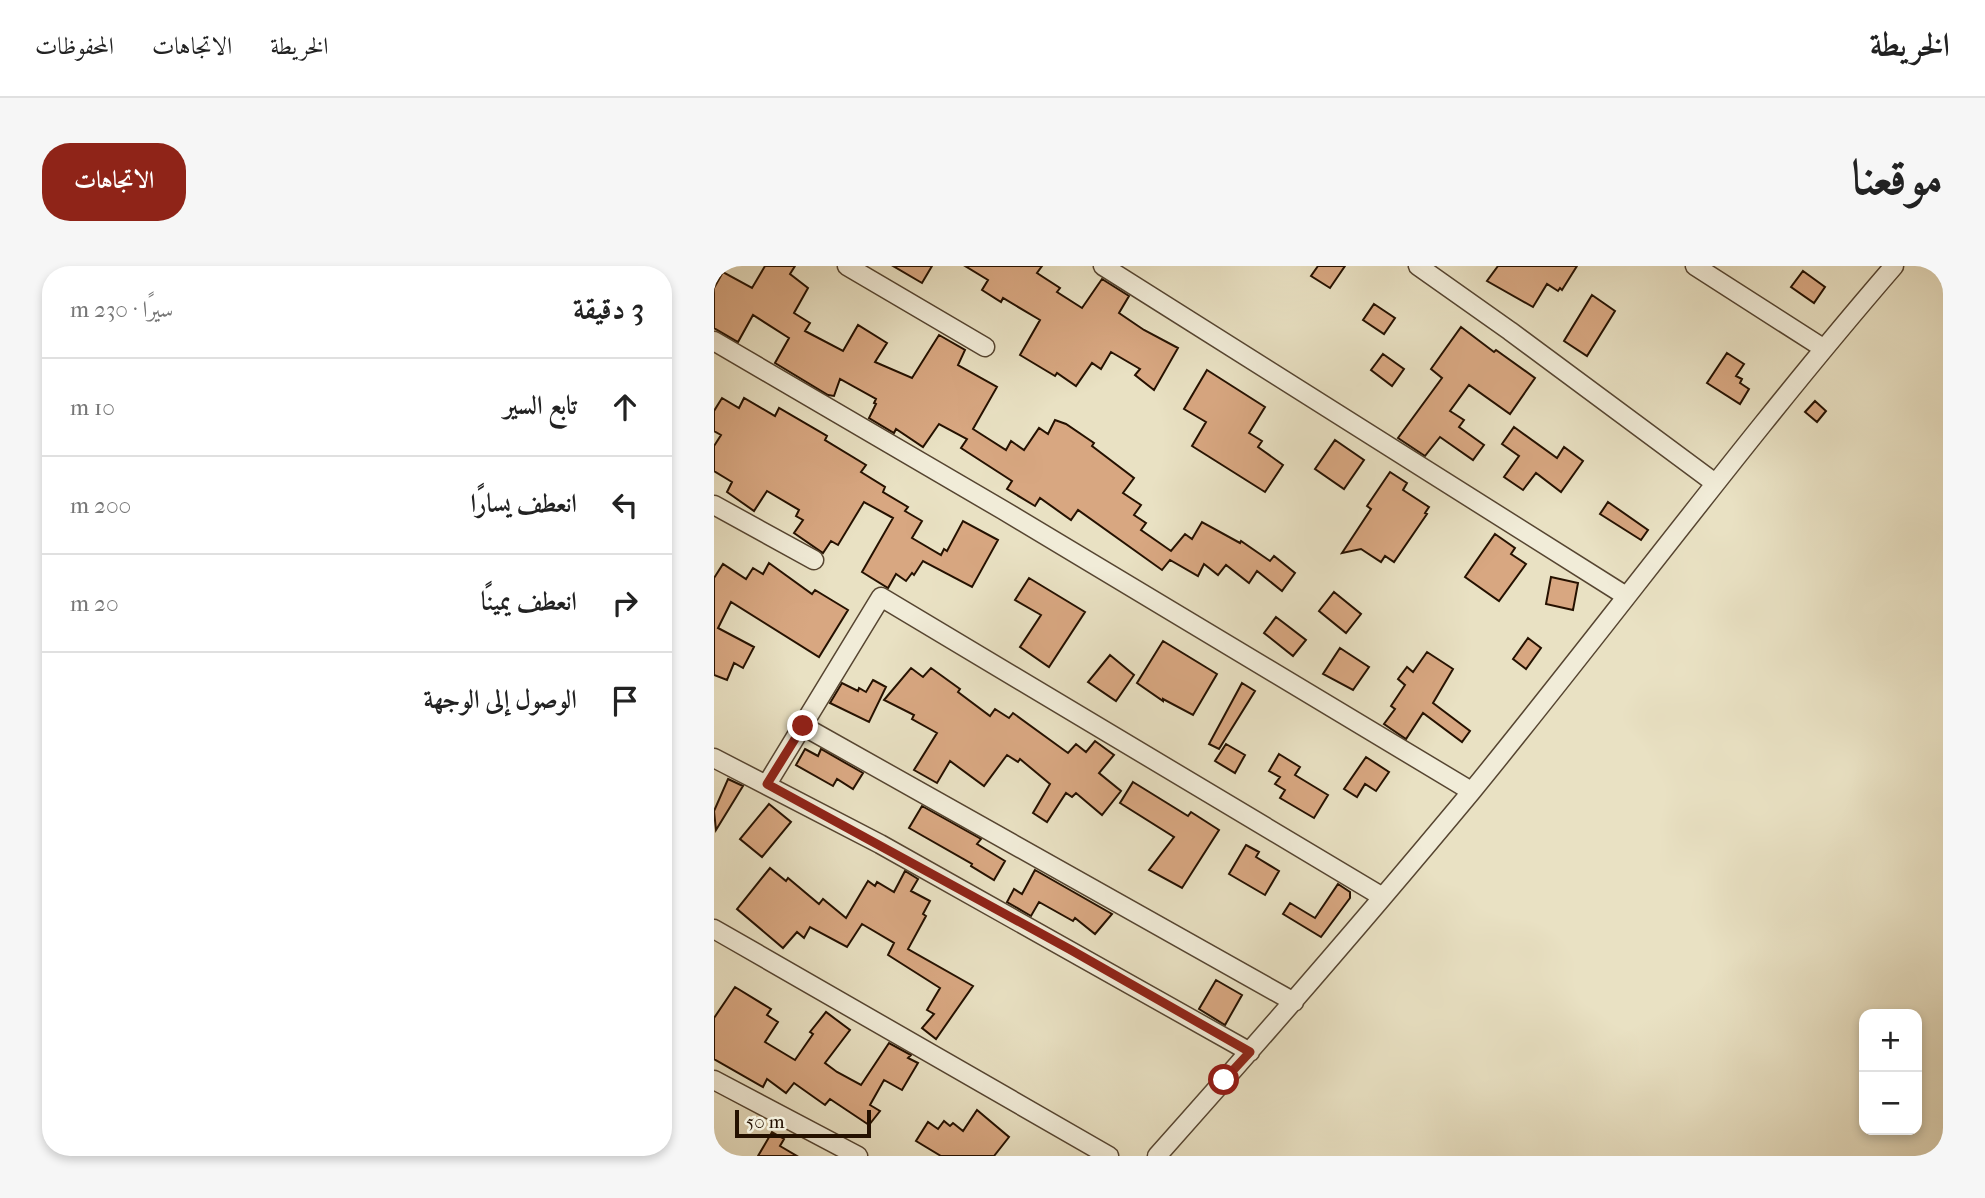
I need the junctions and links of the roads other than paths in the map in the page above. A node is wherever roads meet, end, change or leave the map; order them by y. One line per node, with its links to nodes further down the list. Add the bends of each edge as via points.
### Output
1 (847, 266): 7 (street)
2 (1103, 266): 12 (street)
3 (1418, 266): 9 (street)
4 (1695, 266): 8 (street)
5 (1894, 266): 8 (street)
6 (714, 341): 16 (street)
7 (985, 347)
8 (1823, 348): 9 (street)
9 (1715, 483): 12 (street)
10 (714, 505): 11 (street)
11 (814, 560)
12 (1626, 596): 16 (street)
13 (803, 726): 15 (street); 17 (street, via 881,597); 19 (street)
14 (714, 758): 15 (street)
15 (767, 784): 20 (street)
16 (1471, 791): 17 (street)
17 (1381, 897): 19 (street)
18 (714, 929): 24 (street)
19 (1294, 1002): 20 (street)
20 (1250, 1052): 25 (street)
21 (714, 1080): 22 (street)
22 (834, 1150): 23 (street)
23 (858, 1156)
24 (1109, 1156)
25 (1157, 1156)

